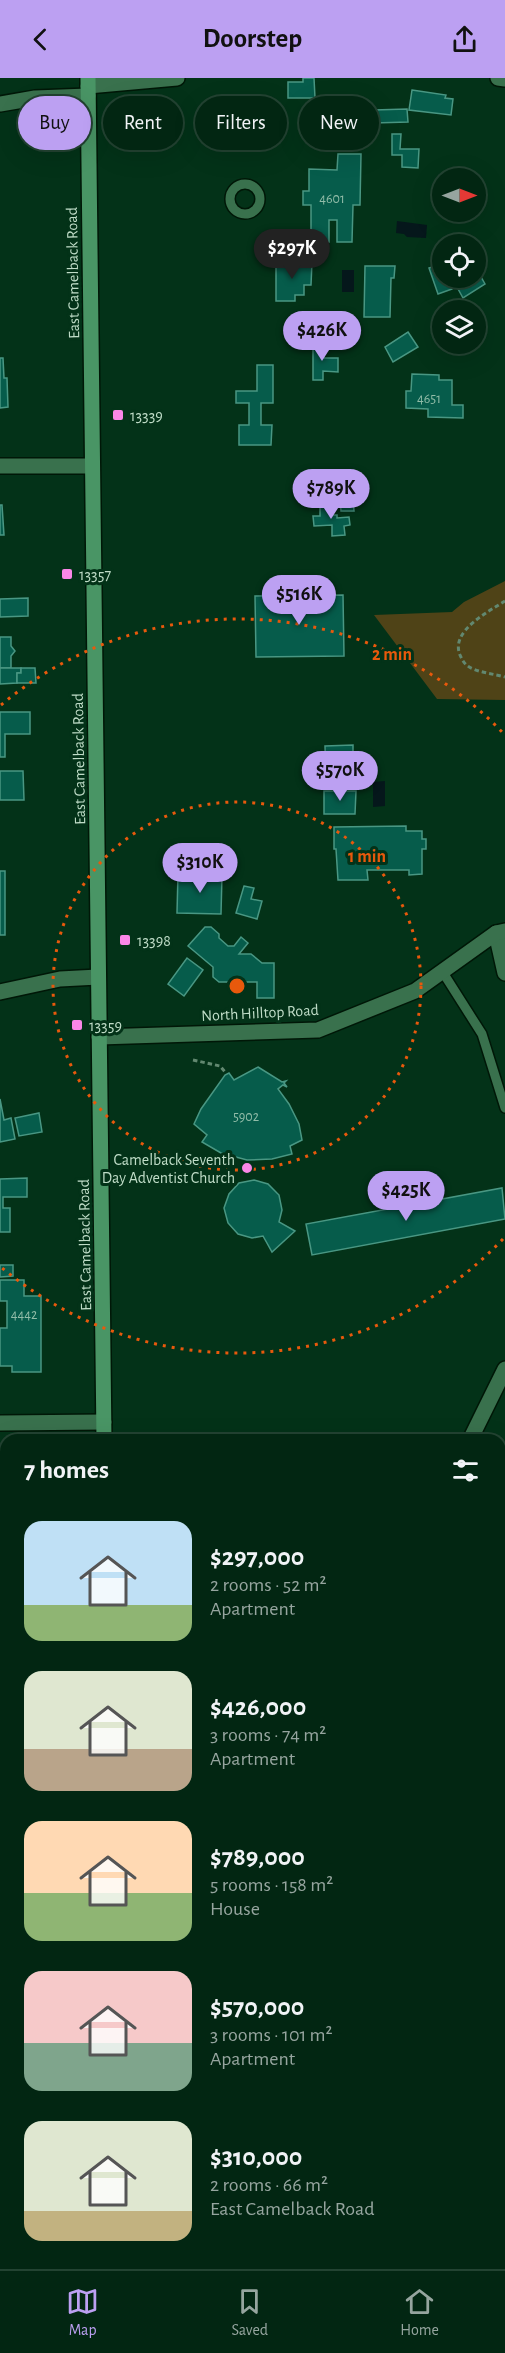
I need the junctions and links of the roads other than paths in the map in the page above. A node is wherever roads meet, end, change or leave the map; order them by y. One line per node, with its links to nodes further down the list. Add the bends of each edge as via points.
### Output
1 (177, 78): 4 (street)
2 (498, 78): 3 (street)
3 (505, 79)
4 (88, 87): 5 (street); 7 (main road, East Camelback Road)
5 (0, 104)
6 (0, 466): 7 (street)
7 (92, 466): 11 (main road, East Camelback Road)
8 (500, 932): 9 (street, North Hilltop Road); 10 (street)
9 (442, 971): 13 (street, North Hilltop Road, via 415,991 318,1030); 14 (lane, via 482,1034)
10 (505, 973)
11 (99, 977): 12 (street, via 60,979); 13 (main road, East Camelback Road)
12 (0, 992)
13 (99, 1037): 16 (main road, East Camelback Road)
14 (505, 1108)
15 (505, 1369): 19 (street)
16 (104, 1422): 17 (street); 18 (main road, East Camelback Road)
17 (0, 1423)
18 (104, 1434)
19 (473, 1434)

